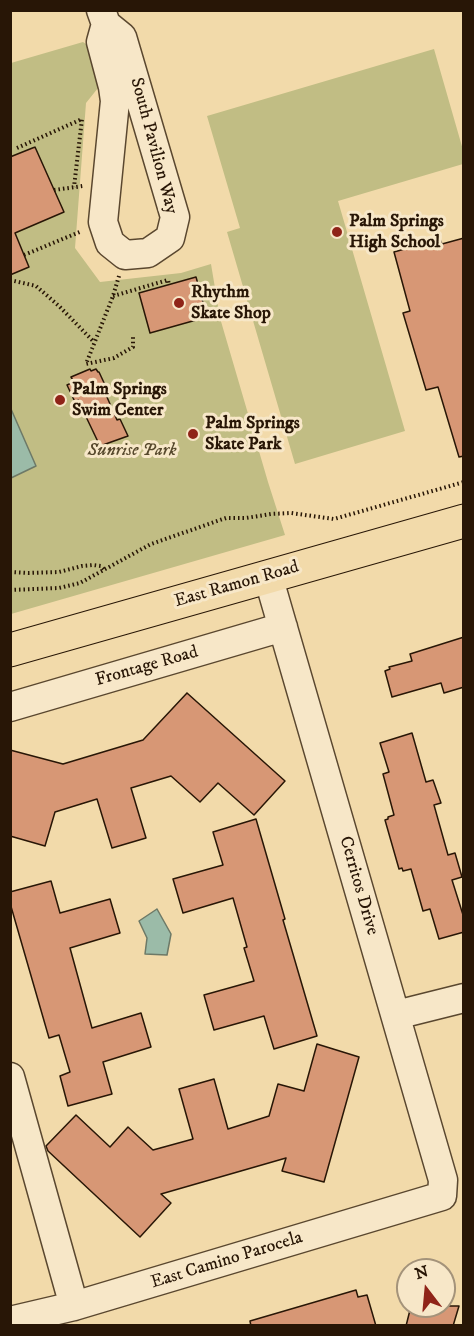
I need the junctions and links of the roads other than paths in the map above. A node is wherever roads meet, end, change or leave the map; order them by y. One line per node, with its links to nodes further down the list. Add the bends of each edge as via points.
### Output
1 (103, 17): 1 (street, South Pavilion Way, via 122,37 175,217 170,238 148,253 124,255 110,243 103,222 115,101 101,42)
2 (464, 521): 3 (main road, East Ramon Road)
3 (268, 576): 4 (street, Cerritos Drive); 5 (main road, East Ramon Road)
4 (283, 627): 6 (street, Frontage Road); 8 (street, Cerritos Drive)
5 (10, 650)
6 (10, 707)
7 (464, 998): 8 (street)
8 (396, 1015): 10 (street, Cerritos Drive, via 443,1180)
9 (10, 1077): 11 (street)
10 (442, 1196): 11 (street, East Camino Parocela)
11 (74, 1306): 12 (street, East Camino Parocela)
12 (10, 1321)

